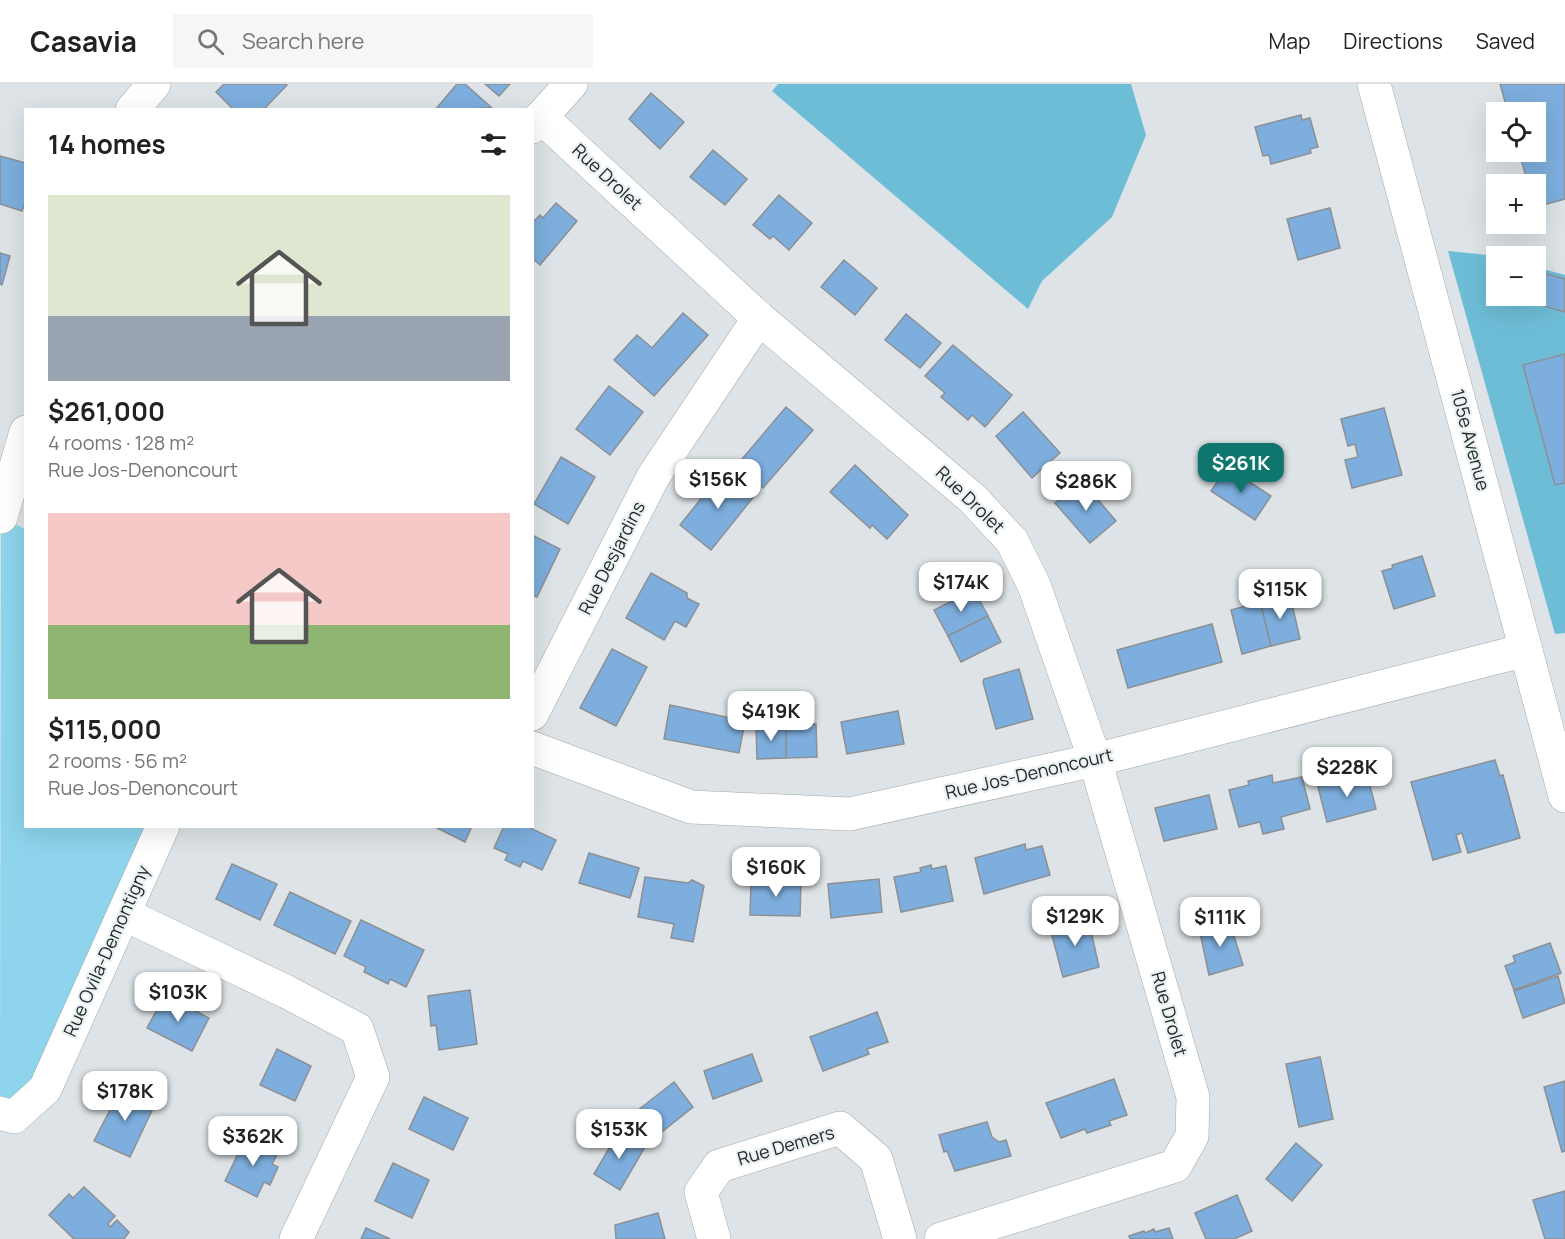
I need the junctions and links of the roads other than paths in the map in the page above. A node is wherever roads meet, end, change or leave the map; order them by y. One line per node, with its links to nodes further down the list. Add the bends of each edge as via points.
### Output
1 (154, 84): 4 (street)
2 (571, 84): 5 (street)
3 (1374, 84): 9 (street, 105e Avenue)
4 (134, 108)
5 (537, 122): 6 (street, Rue Drolet)
6 (759, 318): 10 (street, Rue Desjardins, via 653,477); 12 (street, Rue Drolet, via 972,498 1012,541 1034,585)
7 (24, 443): 8 (street)
8 (9, 522)
9 (1526, 650): 12 (street, Rue Jos-Denoncourt); 13 (street, 105e Avenue)
10 (534, 710)
11 (534, 749): 12 (street, Rue Jos-Denoncourt, via 691,807 850,814)
12 (1095, 760): 20 (street, Rue Drolet, via 1193,1097 1192,1136 1175,1166)
13 (1565, 796)
14 (162, 828): 15 (street, Rue Ovila-Demontigny)
15 (124, 914): 16 (street, Rue Ovila-Demontigny, via 45,1089 14,1117); 17 (street, via 357,1029 373,1077)
16 (0, 1113)
17 (296, 1239)
18 (714, 1239): 19 (street, Rue Demers, via 701,1192 719,1166 840,1128 876,1159)
19 (900, 1239)
20 (941, 1239)

